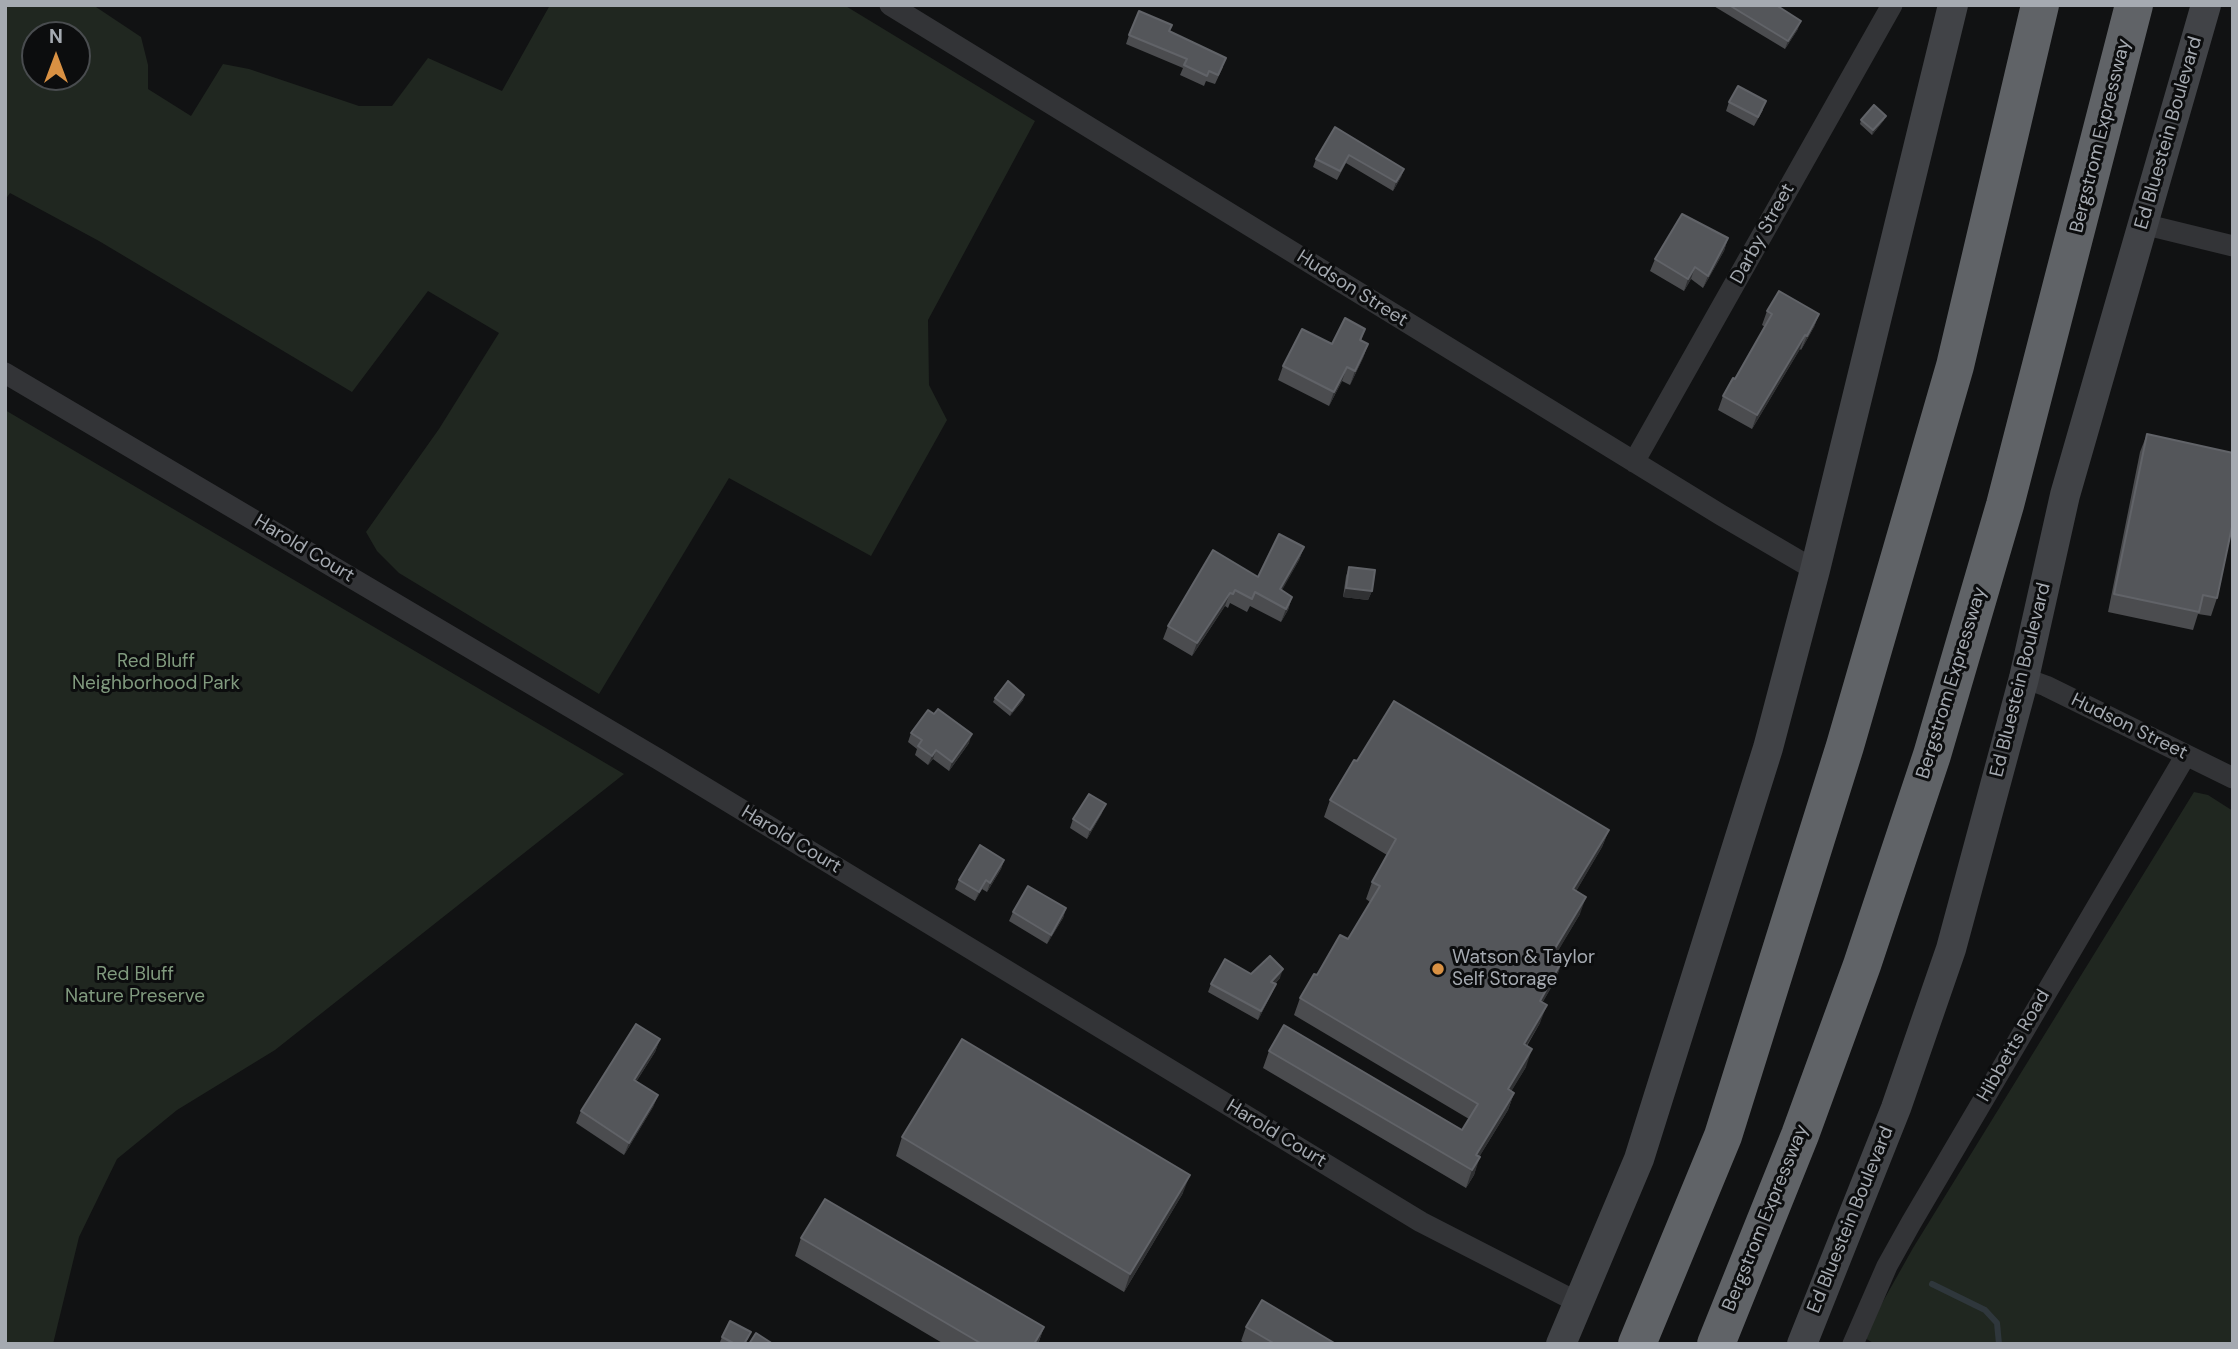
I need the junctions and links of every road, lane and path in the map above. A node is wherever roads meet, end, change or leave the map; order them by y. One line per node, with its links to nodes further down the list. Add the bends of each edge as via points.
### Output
1 (890, 5): 10 (street, Hudson Street)
2 (1892, 5): 10 (street, Darby Street)
3 (1953, 5): 11 (main road)
4 (2040, 5): 17 (highway, via 1955,366 1845,746 1723,1136)
5 (2134, 5): 18 (highway, Bergstrom Expressway, via 2005,505 1931,755 1810,1109)
6 (2206, 5): 7 (main road, Ed Bluestein Boulevard)
7 (2143, 224): 8 (street); 12 (main road, Ed Bluestein Boulevard, via 2065,495)
8 (2233, 246)
9 (5, 373): 15 (street, Harold Court, via 646,752 1421,1222)
10 (1634, 462): 11 (street, Hudson Street)
11 (1815, 570): 15 (main road, via 1768,748 1639,1159)
12 (2024, 678): 13 (street, Hudson Street); 19 (main road, Ed Bluestein Boulevard, via 1951,949 1896,1108)
13 (2186, 755): 14 (street, Hudson Street); 20 (street, Hibbetts Road, via 1911,1223)
14 (2233, 778)
15 (1579, 1303): 16 (main road)
16 (1561, 1344)
17 (1637, 1344)
18 (1716, 1344)
19 (1802, 1344)
20 (1853, 1344)

